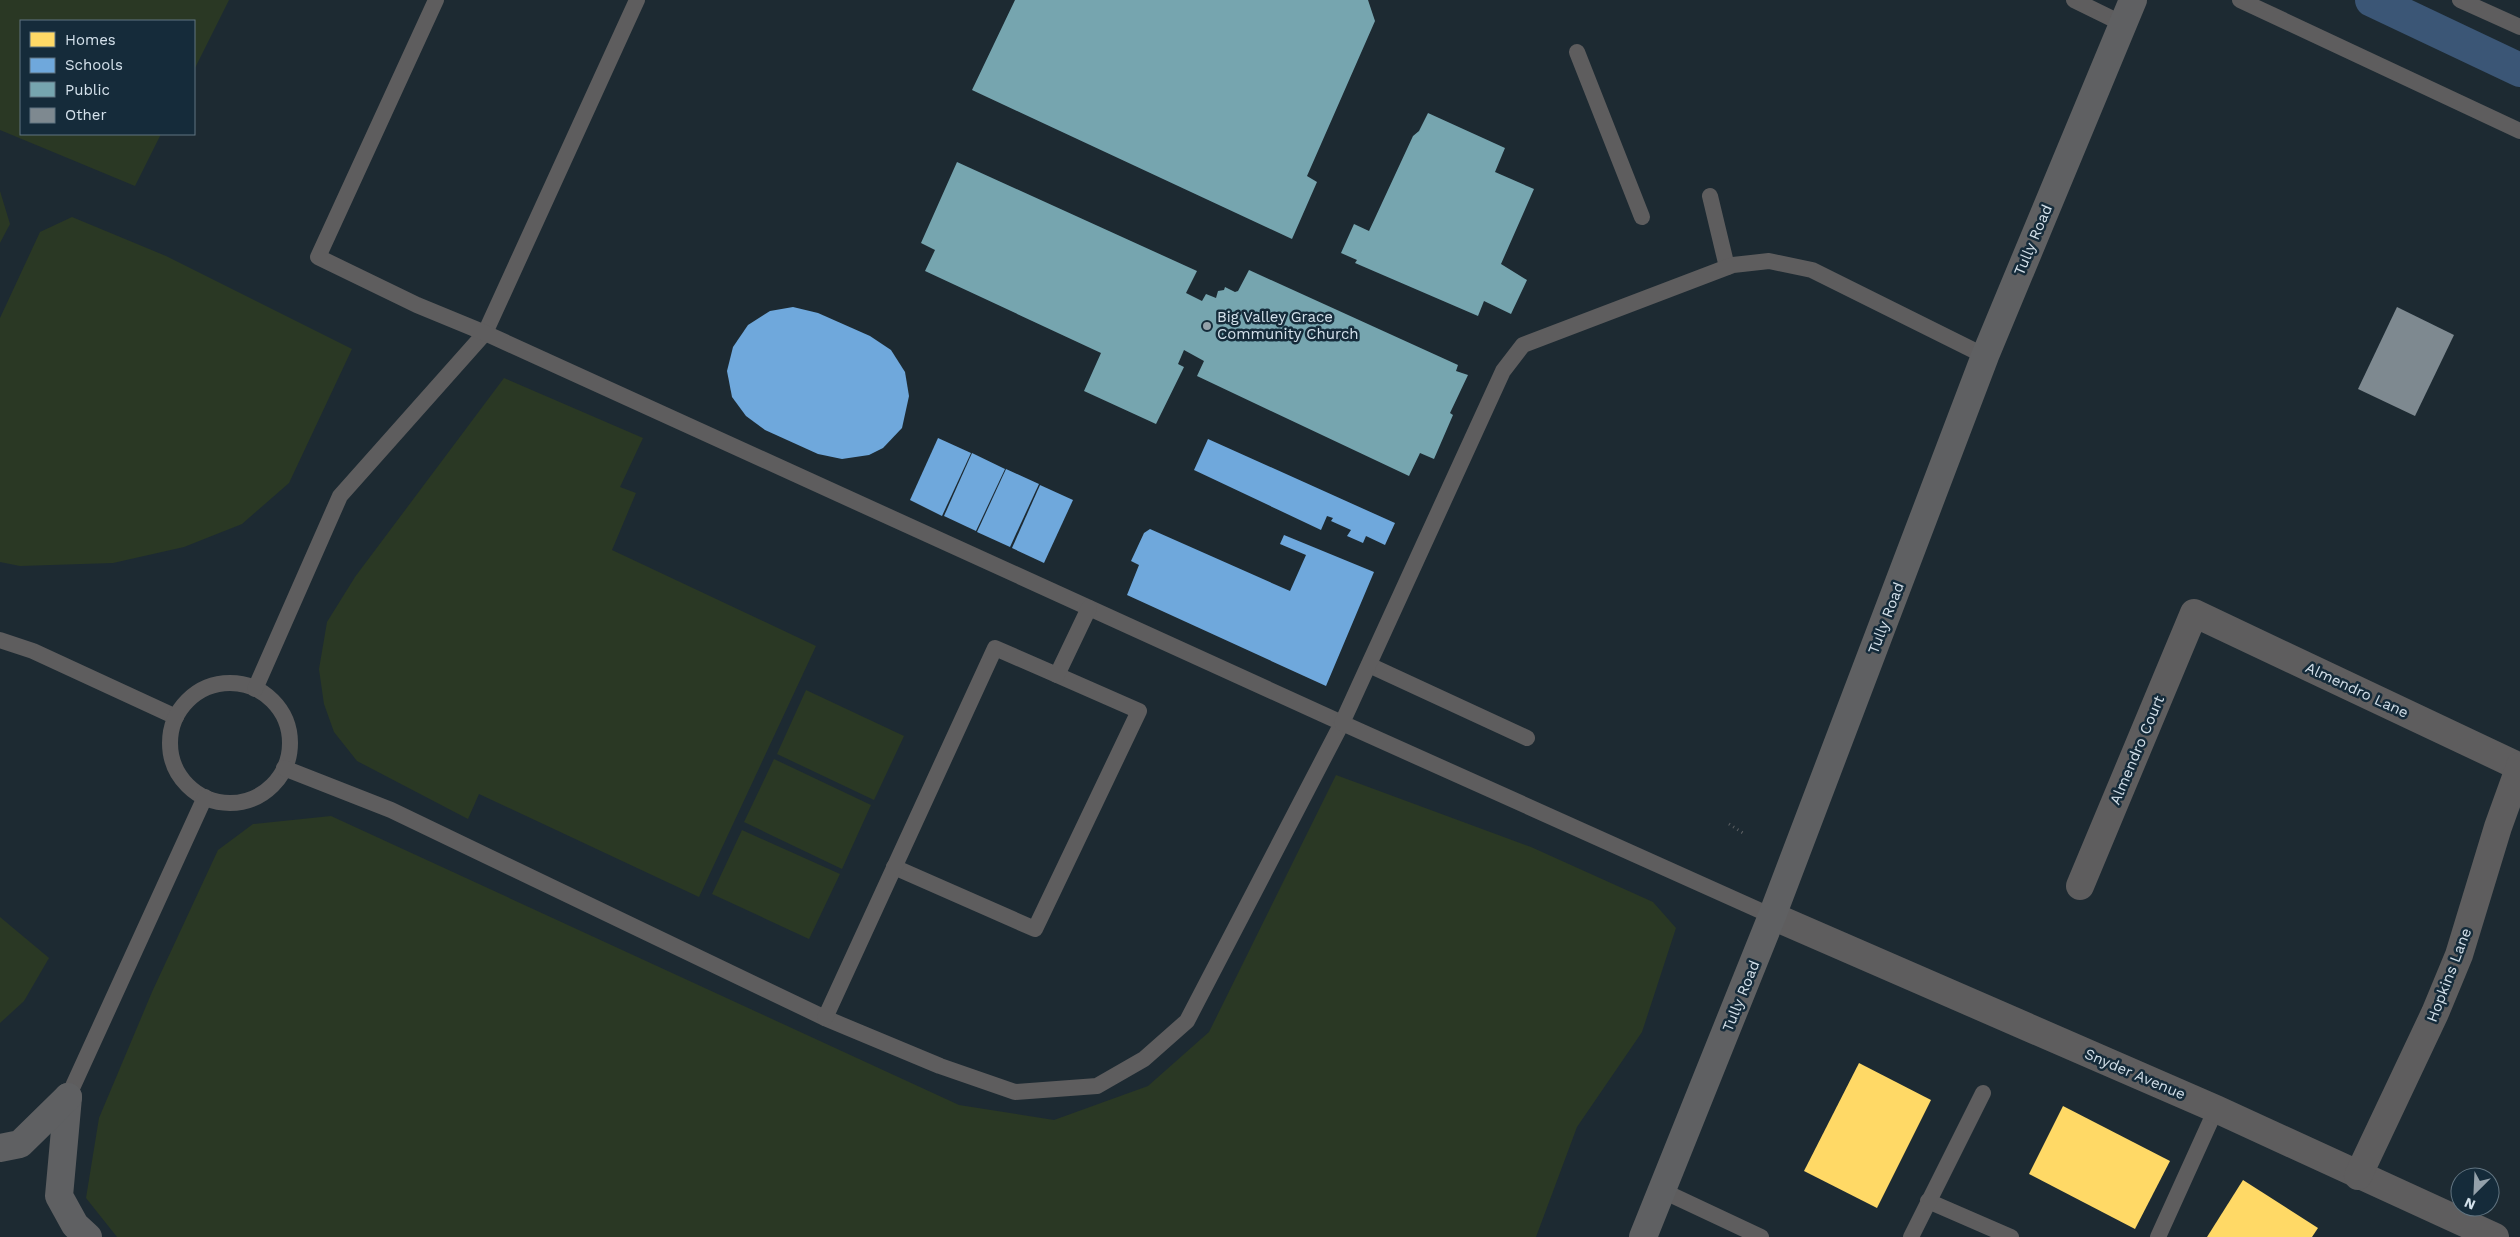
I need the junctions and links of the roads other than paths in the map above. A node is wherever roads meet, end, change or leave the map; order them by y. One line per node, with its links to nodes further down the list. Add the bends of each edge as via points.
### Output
1 (436, 0): 13 (lane, via 318,257 417,305)
2 (637, 0): 13 (lane)
3 (2074, 0): 6 (lane)
4 (2240, 0): 9 (lane)
5 (2460, 0): 7 (lane)
6 (2128, 12): 14 (main road, Tully Road)
7 (2520, 27)
8 (1577, 52): 11 (lane)
9 (2520, 131)
10 (1710, 196): 12 (lane)
11 (1642, 217)
12 (1727, 267): 14 (lane, via 1769,261 1812,270); 18 (lane, via 1523,345 1503,371)
13 (485, 333): 15 (lane); 20 (lane, via 340,496)
14 (1985, 356): 29 (main road, Tully Road)
15 (1089, 608): 19 (lane); 22 (lane)
16 (2194, 613): 24 (street, Almendro Lane); 28 (street, Almendro Court)
17 (0, 640): 21 (lane, via 33,651)
18 (1369, 665): 22 (lane); 23 (lane)
19 (1057, 674): 27 (lane, via 995,648); 27 (lane, via 1139,711 1035,929)
20 (255, 689): 21 (lane, via 239,684 206,688 191,697); 25 (lane, via 270,698 288,726 290,744)
21 (176, 717): 26 (lane, via 170,742 173,759 179,775)
22 (1342, 723): 29 (lane); 30 (lane, via 1187,1021 1144,1059 1097,1086 1015,1092 940,1066)
23 (1527, 738)
24 (2520, 767): 35 (street, Hopkins Lane, via 2498,827 2460,955)
25 (284, 768): 26 (lane, via 269,789 255,797 221,802); 30 (lane, via 391,810)
26 (205, 797): 32 (lane)
27 (894, 867): 30 (lane)
28 (2080, 886)
29 (1772, 916): 33 (street, Snyder Avenue); 36 (main road, Tully Road)
30 (825, 1018)
31 (1982, 1093): 37 (lane)
32 (68, 1097): 34 (main road, via 20,1144); 38 (main road, via 59,1196 75,1225)
33 (2216, 1109): 35 (street, Snyder Avenue); 43 (lane)
34 (0, 1148)
35 (2358, 1176): 44 (street, Snyder Avenue)
36 (1662, 1191): 39 (main road, Tully Road); 40 (lane)
37 (1928, 1201): 41 (lane); 42 (lane)
38 (88, 1237)
39 (1643, 1237)
40 (1761, 1237)
41 (1911, 1237)
42 (2010, 1237)
43 (2158, 1237)
44 (2495, 1237)

